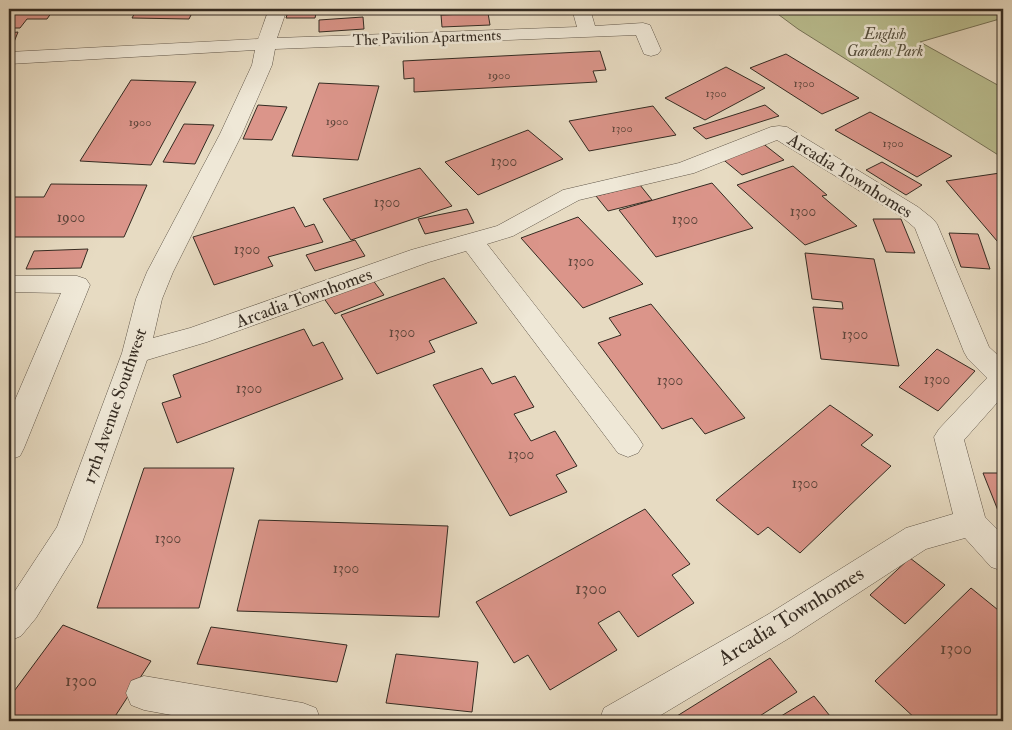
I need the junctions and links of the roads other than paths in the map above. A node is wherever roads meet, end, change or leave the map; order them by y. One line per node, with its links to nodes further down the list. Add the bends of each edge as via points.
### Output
1 (278, 9): 4 (street)
2 (581, 9): 3 (street)
3 (588, 32): 4 (street, The Pavilion Apartments); 5 (street, The Pavilion Apartments, via 643,29)
4 (266, 44): 6 (street, The Pavilion Apartments); 9 (street, 17th Avenue Southwest, via 262,65 231,134 160,272 149,299)
5 (651, 50)
6 (9, 58)
7 (471, 241): 9 (street, Arcadia Townhomes, via 420,256 198,336); 10 (street, Arcadia Townhomes, via 505,231 570,195 686,168 779,132 925,224 978,352); 11 (street)
8 (9, 284): 12 (street, via 77,285)
9 (136, 353): 15 (street, 17th Avenue Southwest, via 71,533)
10 (1003, 377): 13 (street, Arcadia Townhomes, via 949,437)
11 (628, 445)
12 (9, 448)
13 (971, 523): 14 (street, Arcadia Townhomes); 18 (street, Arcadia Townhomes, via 917,538 779,626)
14 (1003, 557)
15 (9, 625)
16 (144, 692): 17 (street)
17 (284, 720)
18 (617, 721)

